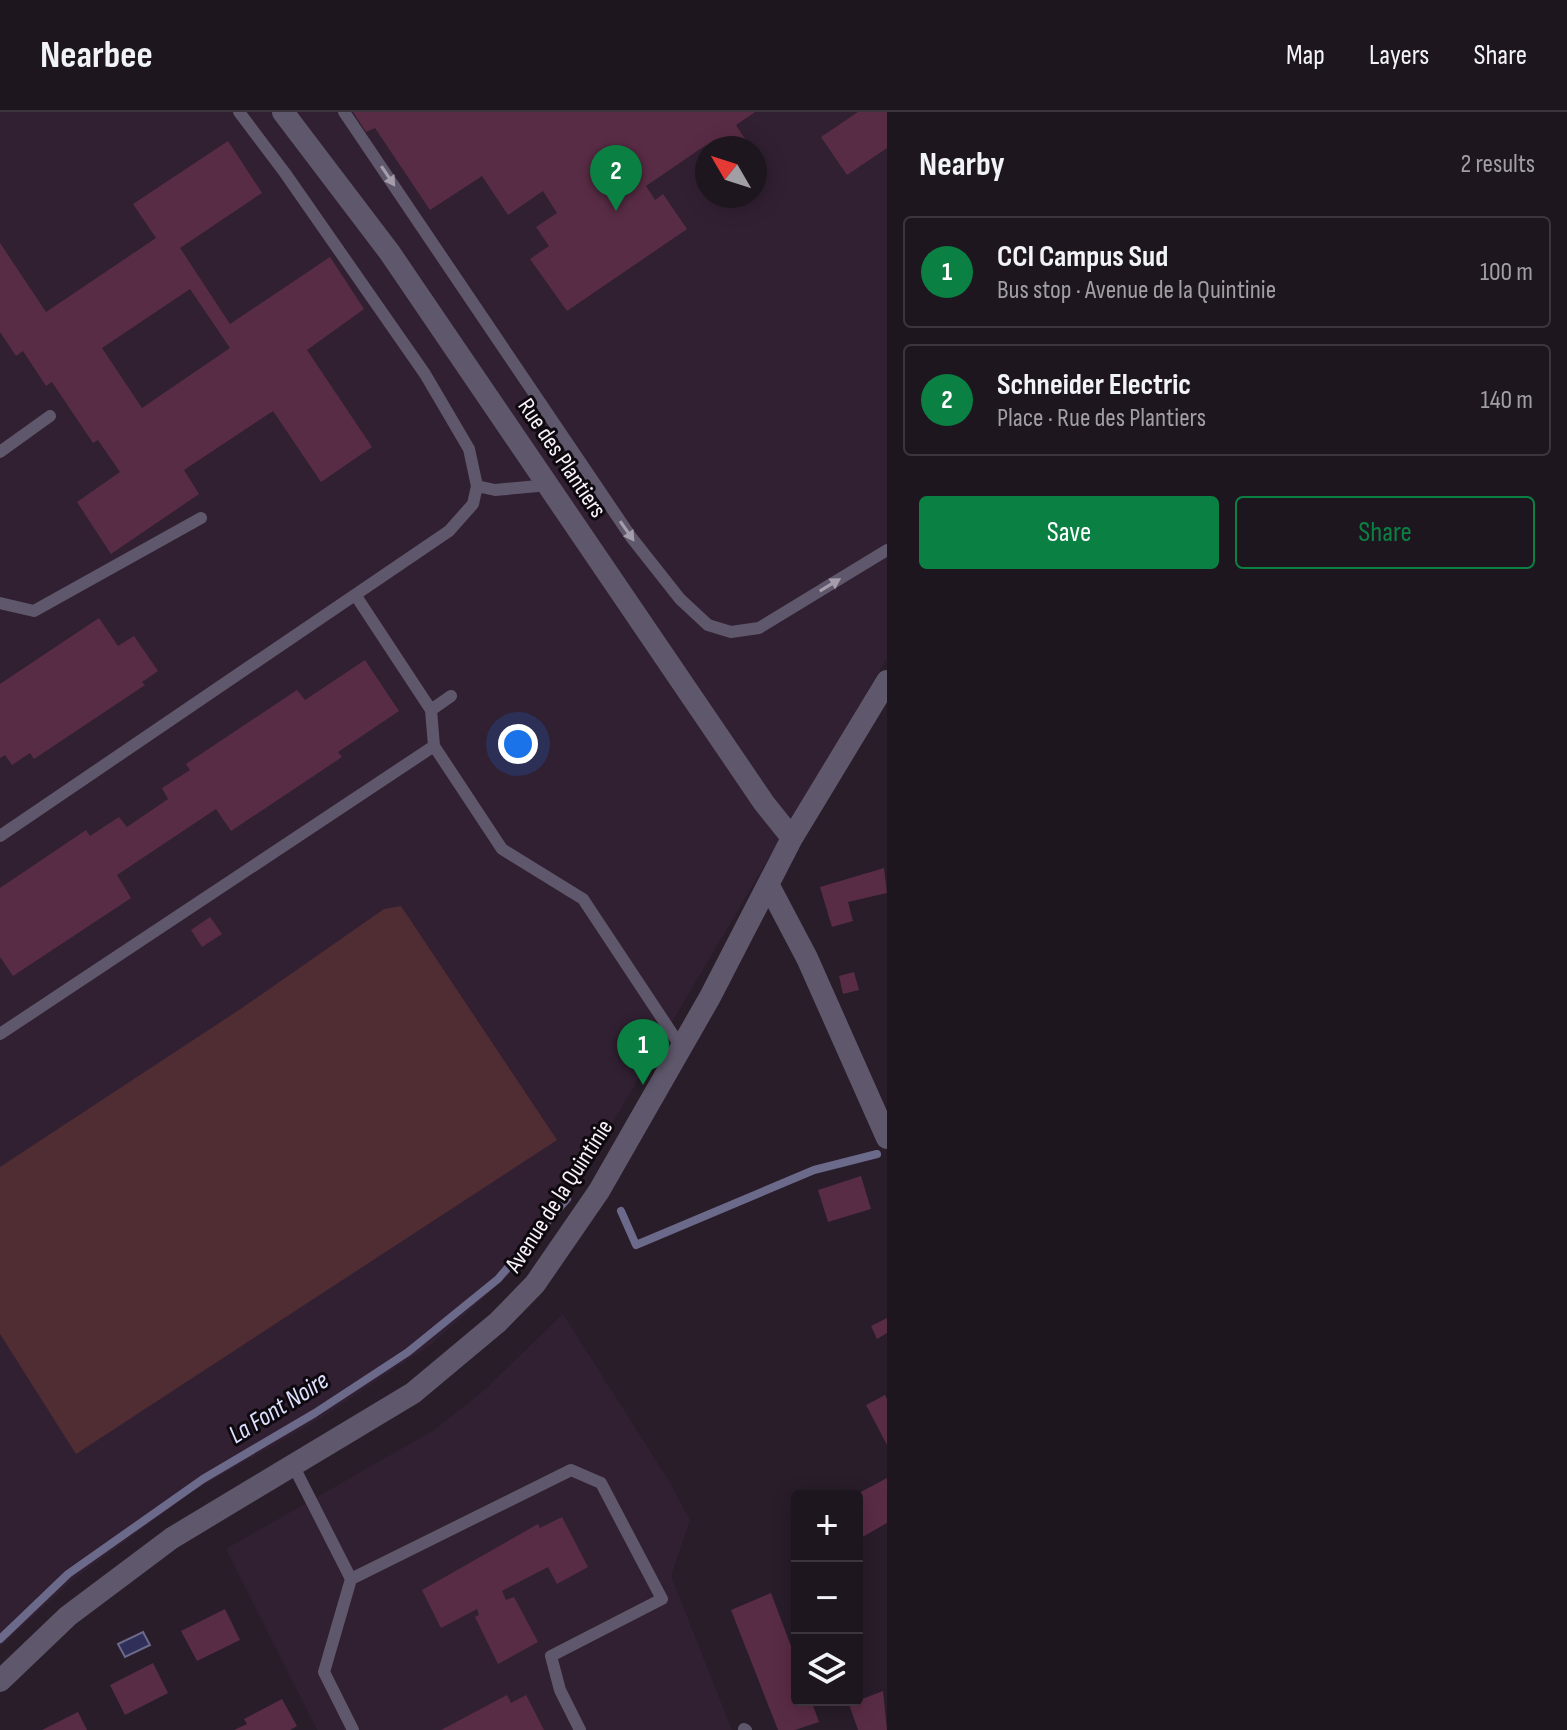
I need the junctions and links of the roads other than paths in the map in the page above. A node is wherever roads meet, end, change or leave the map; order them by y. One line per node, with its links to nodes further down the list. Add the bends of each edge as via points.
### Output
1 (239, 112): 7 (lane, via 425,374 469,449)
2 (283, 112): 6 (street, Rue des Plantiers, via 390,253)
3 (344, 112): 9 (lane, one-way to 9, via 631,537 708,625 731,632 759,628)
4 (50, 416): 5 (lane)
5 (0, 452)
6 (549, 485): 7 (lane, via 495,490); 18 (street, Rue des Plantiers)
7 (477, 486): 10 (lane, via 473,504 449,531)
8 (201, 518): 11 (lane, via 34,611)
9 (887, 550)
10 (356, 596): 14 (lane); 17 (lane)
11 (0, 603)
12 (887, 681): 15 (street, Avenue de la Quintinie)
13 (451, 696): 14 (lane)
14 (431, 710): 16 (lane)
15 (878, 716): 18 (street, Avenue de la Quintinie)
16 (434, 746): 20 (lane); 21 (lane, via 502,849 583,899)
17 (0, 836)
18 (792, 838): 19 (street, Avenue de la Quintinie)
19 (769, 886): 21 (street, Avenue de la Quintinie); 22 (street)
20 (0, 1034)
21 (681, 1047): 23 (street, Avenue de la Quintinie, via 599,1191 535,1284 413,1393)
22 (887, 1138)
23 (293, 1465): 24 (lane); 25 (street, Avenue de la Quintinie, via 172,1538 68,1616)
24 (351, 1579): 26 (lane, via 324,1672); 27 (lane, via 571,1470 601,1483 662,1599 551,1656 560,1690)
25 (0, 1681)
26 (353, 1730)
27 (580, 1730)

